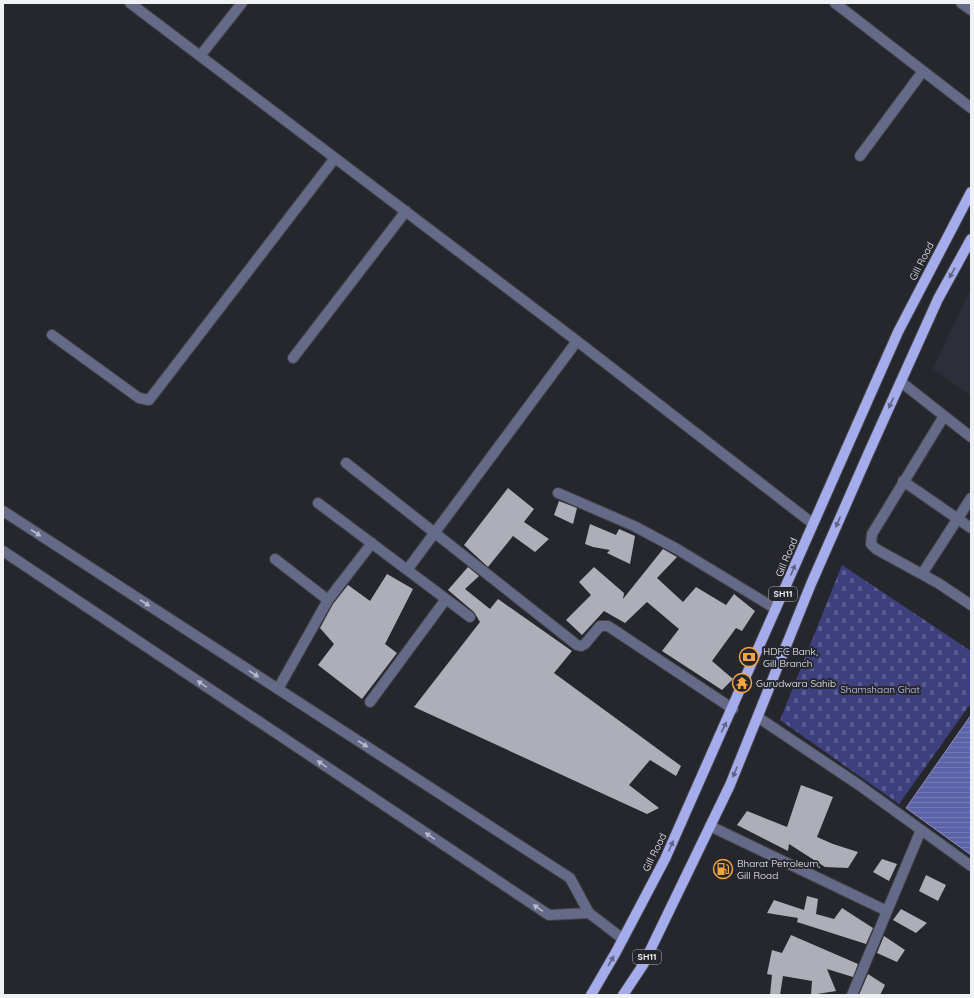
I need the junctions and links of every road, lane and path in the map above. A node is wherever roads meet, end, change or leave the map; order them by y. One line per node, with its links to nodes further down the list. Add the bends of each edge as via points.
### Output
1 (242, 3): 6 (street)
2 (835, 3): 7 (street)
3 (962, 3): 5 (street)
4 (135, 5): 6 (street)
5 (971, 10)
6 (200, 56): 10 (street)
7 (923, 71): 8 (street); 9 (street)
8 (971, 108)
9 (860, 156)
10 (335, 158): 12 (street); 14 (street, via 149,400 139,398)
11 (971, 192): 27 (main road, Gill Road / SH11, via 898,332)
12 (406, 211): 15 (street); 16 (street)
13 (971, 239): 17 (main road, SH11, one-way to 17, via 938,300)
14 (52, 335)
15 (577, 341): 27 (street); 29 (street)
16 (293, 358)
17 (901, 382): 18 (street); 43 (main road, SH11, one-way to 43, via 811,584)
18 (944, 416): 19 (street); 21 (street)
19 (971, 437)
20 (346, 463): 29 (street)
21 (903, 481): 26 (street); 34 (street, via 872,534 871,544)
22 (558, 493): 38 (street, via 645,532)
23 (971, 498): 26 (street)
24 (318, 503): 30 (street)
25 (3, 511): 40 (street, one-way to 40)
26 (959, 519): 28 (street); 34 (street)
27 (812, 523): 38 (main road, Gill Road / SH11, one-way to 27)
28 (971, 528)
29 (436, 532): 33 (street); 42 (street, via 577,645 585,644 600,626 608,626)
30 (372, 543): 33 (street); 36 (street)
31 (3, 551): 48 (street, one-way to 31, via 549,915)
32 (275, 559): 36 (street)
33 (407, 570): 35 (street)
34 (922, 574): 37 (street)
35 (446, 599): 39 (street); 41 (street)
36 (328, 600): 40 (street)
37 (971, 605)
38 (776, 609): 42 (main road, Gill Road / SH11)
39 (470, 617)
40 (278, 689): 48 (street, one-way to 48, via 570,878)
41 (370, 702)
42 (733, 709): 49 (main road, Gill Road / SH11, one-way to 42, via 665,859)
43 (759, 718): 44 (main road, SH11, one-way to 44); 45 (street)
44 (710, 826): 47 (street); 51 (main road, SH11, via 643,965)
45 (921, 830): 46 (street); 47 (street)
46 (971, 866)
47 (887, 911): 52 (street)
48 (589, 913): 49 (street)
49 (623, 939): 50 (main road, Gill Road / SH11, one-way to 49)
50 (592, 995)
51 (623, 995)
52 (852, 995)

